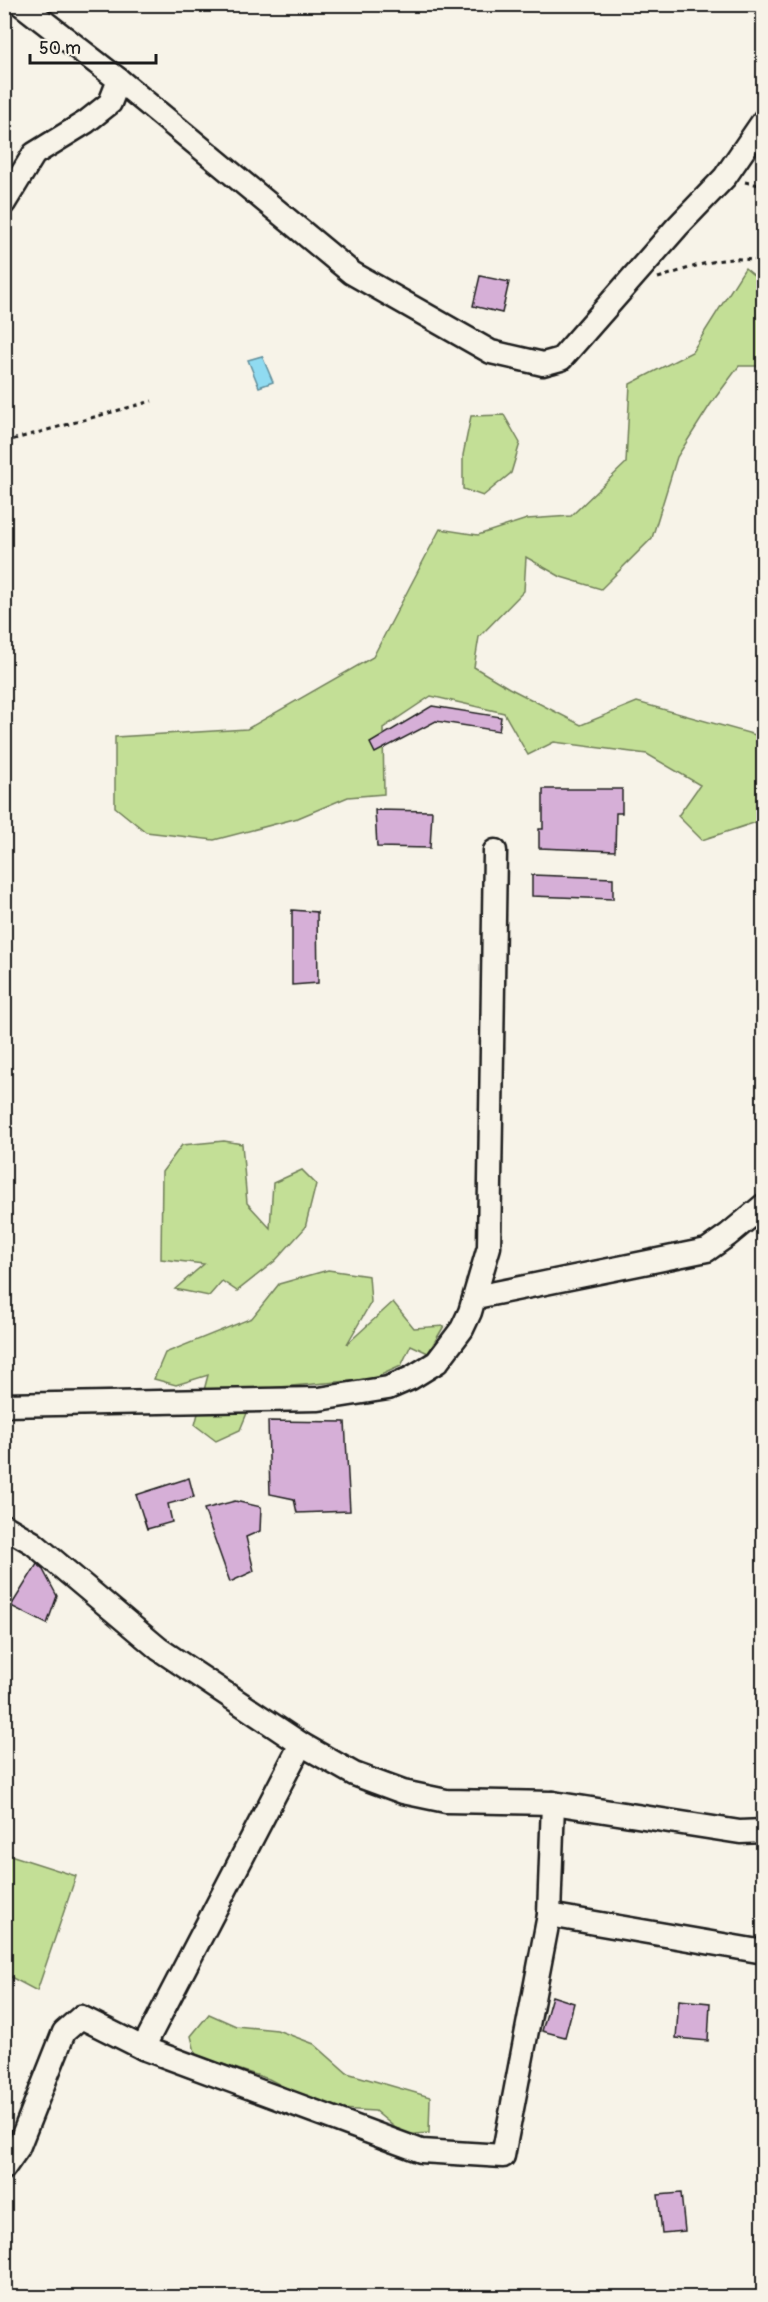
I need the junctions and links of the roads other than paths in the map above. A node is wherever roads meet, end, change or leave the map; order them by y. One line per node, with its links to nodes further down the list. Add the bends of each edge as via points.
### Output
1 (21, 4): 2 (street)
2 (119, 80): 3 (street, via 352,273 491,352 543,364 561,359 725,177); 4 (street, via 110,103 34,154)
3 (764, 120)
4 (4, 203)
5 (495, 851): 7 (street, via 489,1248)
6 (764, 1205): 7 (street, via 707,1250)
7 (476, 1297): 8 (street, via 462,1329 437,1362 388,1388 319,1399)
8 (4, 1405)
9 (4, 1526): 10 (street, via 33,1543 159,1649)
10 (301, 1743): 11 (street, via 354,1774 403,1792 446,1801); 15 (street)
11 (553, 1803): 12 (street, via 740,1832); 13 (street)
12 (764, 1831)
13 (549, 1914): 14 (street); 15 (street, via 503,2156 421,2151)
14 (764, 1952)
15 (142, 2048): 16 (street, via 81,2017 64,2032 18,2148)
16 (4, 2168)

